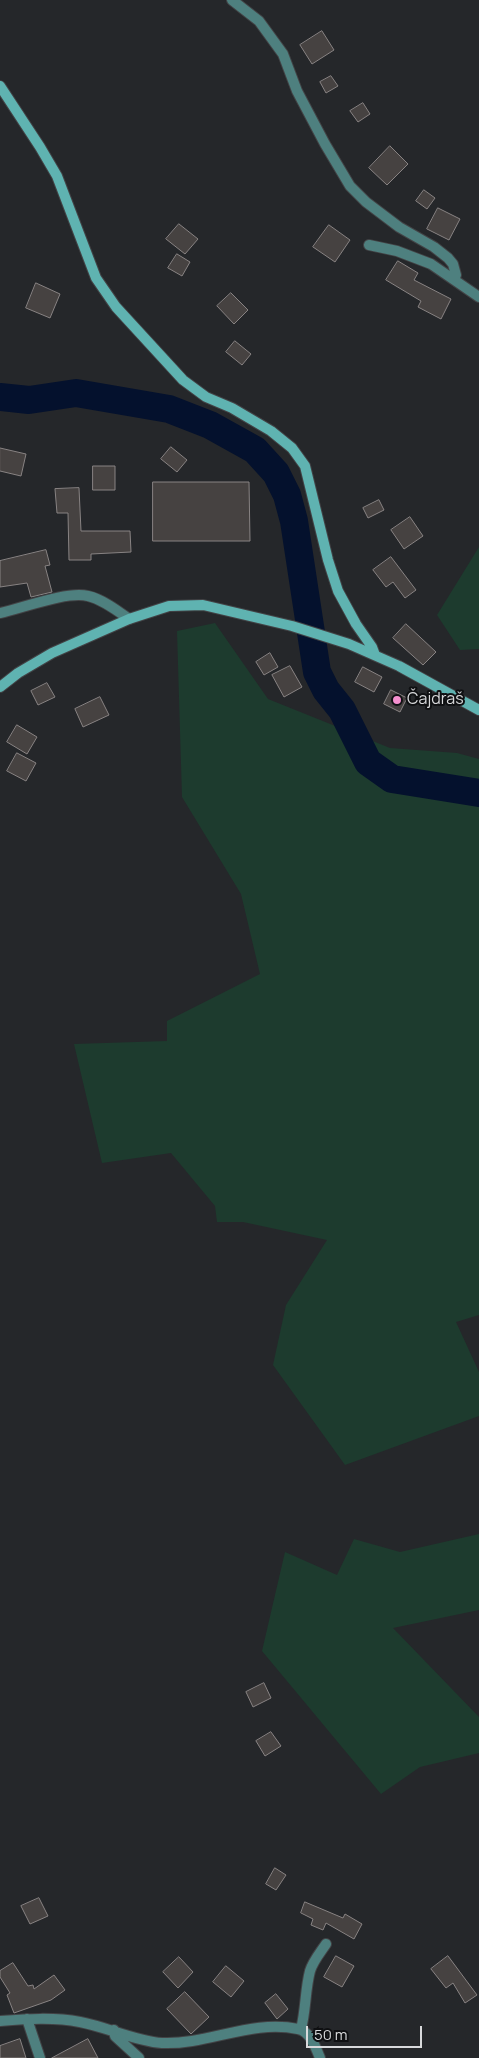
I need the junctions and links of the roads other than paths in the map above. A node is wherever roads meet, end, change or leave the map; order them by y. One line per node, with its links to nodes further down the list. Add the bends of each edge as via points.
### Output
1 (232, 0): 4 (street, via 259,22 283,54 297,91 350,186 399,227 448,258 453,264)
2 (0, 86): 8 (main road, via 57,176 96,278 116,307 184,380 206,397 271,431 292,448 305,466 338,591)
3 (369, 245): 4 (street, via 431,264)
4 (454, 279): 5 (street)
5 (479, 297)
6 (0, 613): 7 (street, via 77,595 90,596)
7 (129, 619): 8 (main road, via 169,606 203,605 292,626); 9 (main road, via 52,653)
8 (375, 655): 10 (main road)
9 (0, 687)
10 (479, 710)
11 (326, 1944): 14 (street, via 310,1972)
12 (27, 2019): 13 (street); 15 (street, via 79,2021); 16 (street)
13 (0, 2021)
14 (301, 2029): 15 (street, via 264,2027 162,2043); 18 (street, via 314,2043)
15 (114, 2030): 17 (street, via 116,2036)
16 (40, 2058)
17 (139, 2058)
18 (320, 2058)

